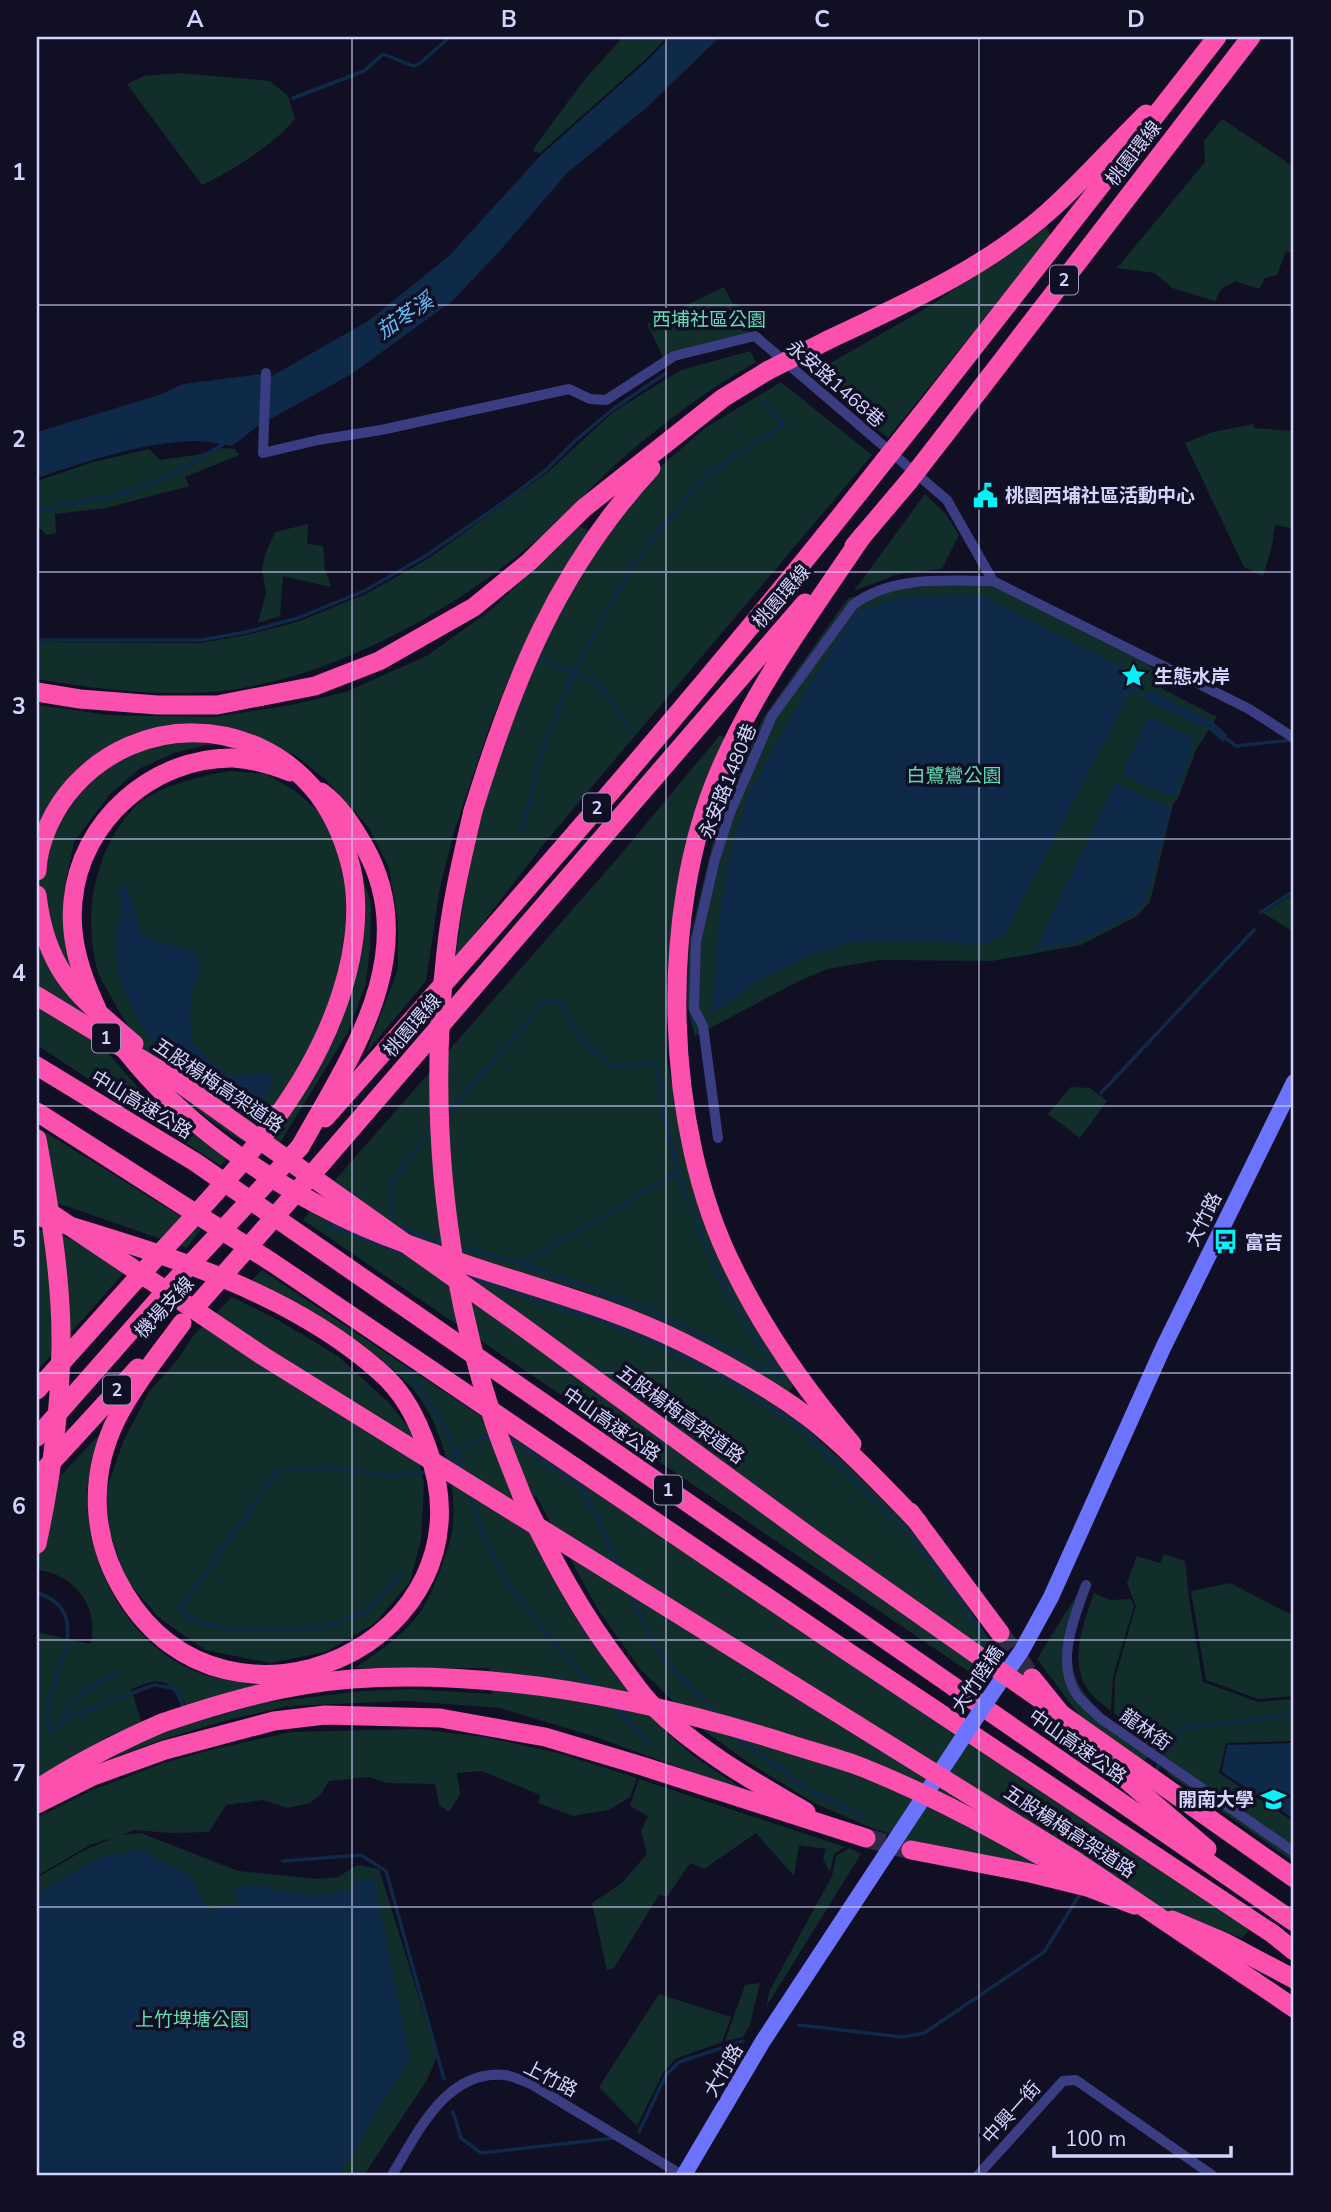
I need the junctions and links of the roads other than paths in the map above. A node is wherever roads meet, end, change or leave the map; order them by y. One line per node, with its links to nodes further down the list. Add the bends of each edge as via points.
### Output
1 (1217, 37): 3 (highway)
2 (1251, 37): 6 (highway, 桃園環線 / 2, bridge)
3 (1160, 105): 5 (highway, bridge, via 1048,212 1006,245 899,307 767,371 723,398); 19 (highway, 桃園環線 / 2, bridge, via 921,415 691,698)
4 (265, 373): 7 (street, 永安路1468巷, via 262,453 569,389 590,399 606,400 674,356 755,336 947,500)
5 (690, 426): 8 (highway, via 584,508 474,607 379,661 315,686 217,705 157,705); 35 (highway, bridge, via 596,534 562,589 512,693 473,811 446,949 438,1098 441,1171 450,1240 494,1422 551,1558 594,1630 652,1705 699,1744 748,1779)
6 (863, 535): 20 (highway, 桃園環線 / 2); 28 (highway, via 748,712 705,809 680,926 679,1065 692,1151 733,1268 800,1381)
7 (993, 581): 9 (street, via 1249,709); 17 (street, 永安路1480巷, via 894,584 866,595 853,605 772,716 726,825 696,941 694,1009 703,1026)
8 (37, 692)
9 (1294, 738)
10 (37, 871): 25 (highway, bridge, via 56,811 83,775 135,743 162,734 196,732 224,735 266,751 296,770 331,814 355,891 354,928 342,990 303,1077 264,1135)
11 (37, 895): 14 (highway, bridge, via 45,936 67,981)
12 (37, 996): 14 (highway, 五股楊梅高架道路 / 1, bridge)
13 (37, 1066): 40 (highway, 中山高速公路 / 1, via 194,1162)
14 (174, 1079): 39 (highway, 五股楊梅高架道路 / 1, bridge, via 828,1550)
15 (1294, 1082): 24 (main road, 大竹路)
16 (37, 1112): 42 (highway, 1, via 285,1271)
17 (718, 1138)
18 (37, 1139): 29 (highway, bridge, via 61,1344 57,1429)
19 (300, 1147): 26 (highway, 機場支線 / 2, bridge); 28 (highway, via 368,1023 382,967 386,927 382,890 348,818 294,773 234,758 198,761 145,782 118,806 97,832 79,867 73,901 74,940 83,979 104,1024 165,1096 199,1126 290,1190 340,1216 416,1247 605,1308 749,1378 806,1416 860,1462)
20 (321, 1164): 23 (highway, 機場支線 / 2, bridge)
21 (37, 1204): 41 (highway, 五股楊梅高架道路, bridge, via 263,1356 1071,1858)
22 (37, 1216): 23 (highway, via 184,1263 261,1296 350,1348 405,1397 437,1473 440,1528 427,1574 414,1597 396,1621 369,1644 303,1671 234,1673 185,1655 166,1641 132,1605 113,1574 96,1510 102,1453 118,1414)
23 (182, 1323): 27 (highway, 機場支線 / 2)
24 (1151, 1374): 44 (main road, 大竹陸橋, bridge, via 1051,1597 1022,1650)
25 (37, 1390)
26 (37, 1437)
27 (37, 1478)
28 (918, 1522): 31 (highway)
29 (37, 1544)
30 (1086, 1585): 38 (street, 龍林街, via 1073,1619 1066,1664 1076,1694 1100,1718)
31 (1000, 1633)
32 (1032, 1678): 40 (highway, via 1087,1746)
33 (37, 1789): 41 (highway, bridge, via 162,1723 261,1693 351,1679 398,1678 491,1681 577,1692 715,1721 862,1767 964,1812)
34 (37, 1804): 35 (highway, via 93,1776 165,1750 274,1721 325,1715 440,1718 545,1737)
35 (841, 1831): 36 (highway)
36 (866, 1838)
37 (911, 1850): 43 (highway, via 1087,1887 1224,1942)
38 (1294, 1852)
39 (1294, 1878)
40 (1288, 1918)
41 (1208, 1950): 45 (highway, 五股楊梅高架道路)
42 (1294, 1951)
43 (1294, 1979)
44 (799, 1986): 47 (main road, 大竹路)
45 (1294, 2008)
46 (393, 2175): 47 (street, 上竹路, via 431,2110 457,2088 478,2078 505,2075 531,2084)
47 (683, 2175)
48 (978, 2175): 49 (street, 中興一街, via 1063,2081 1076,2080)
49 (1212, 2175)

